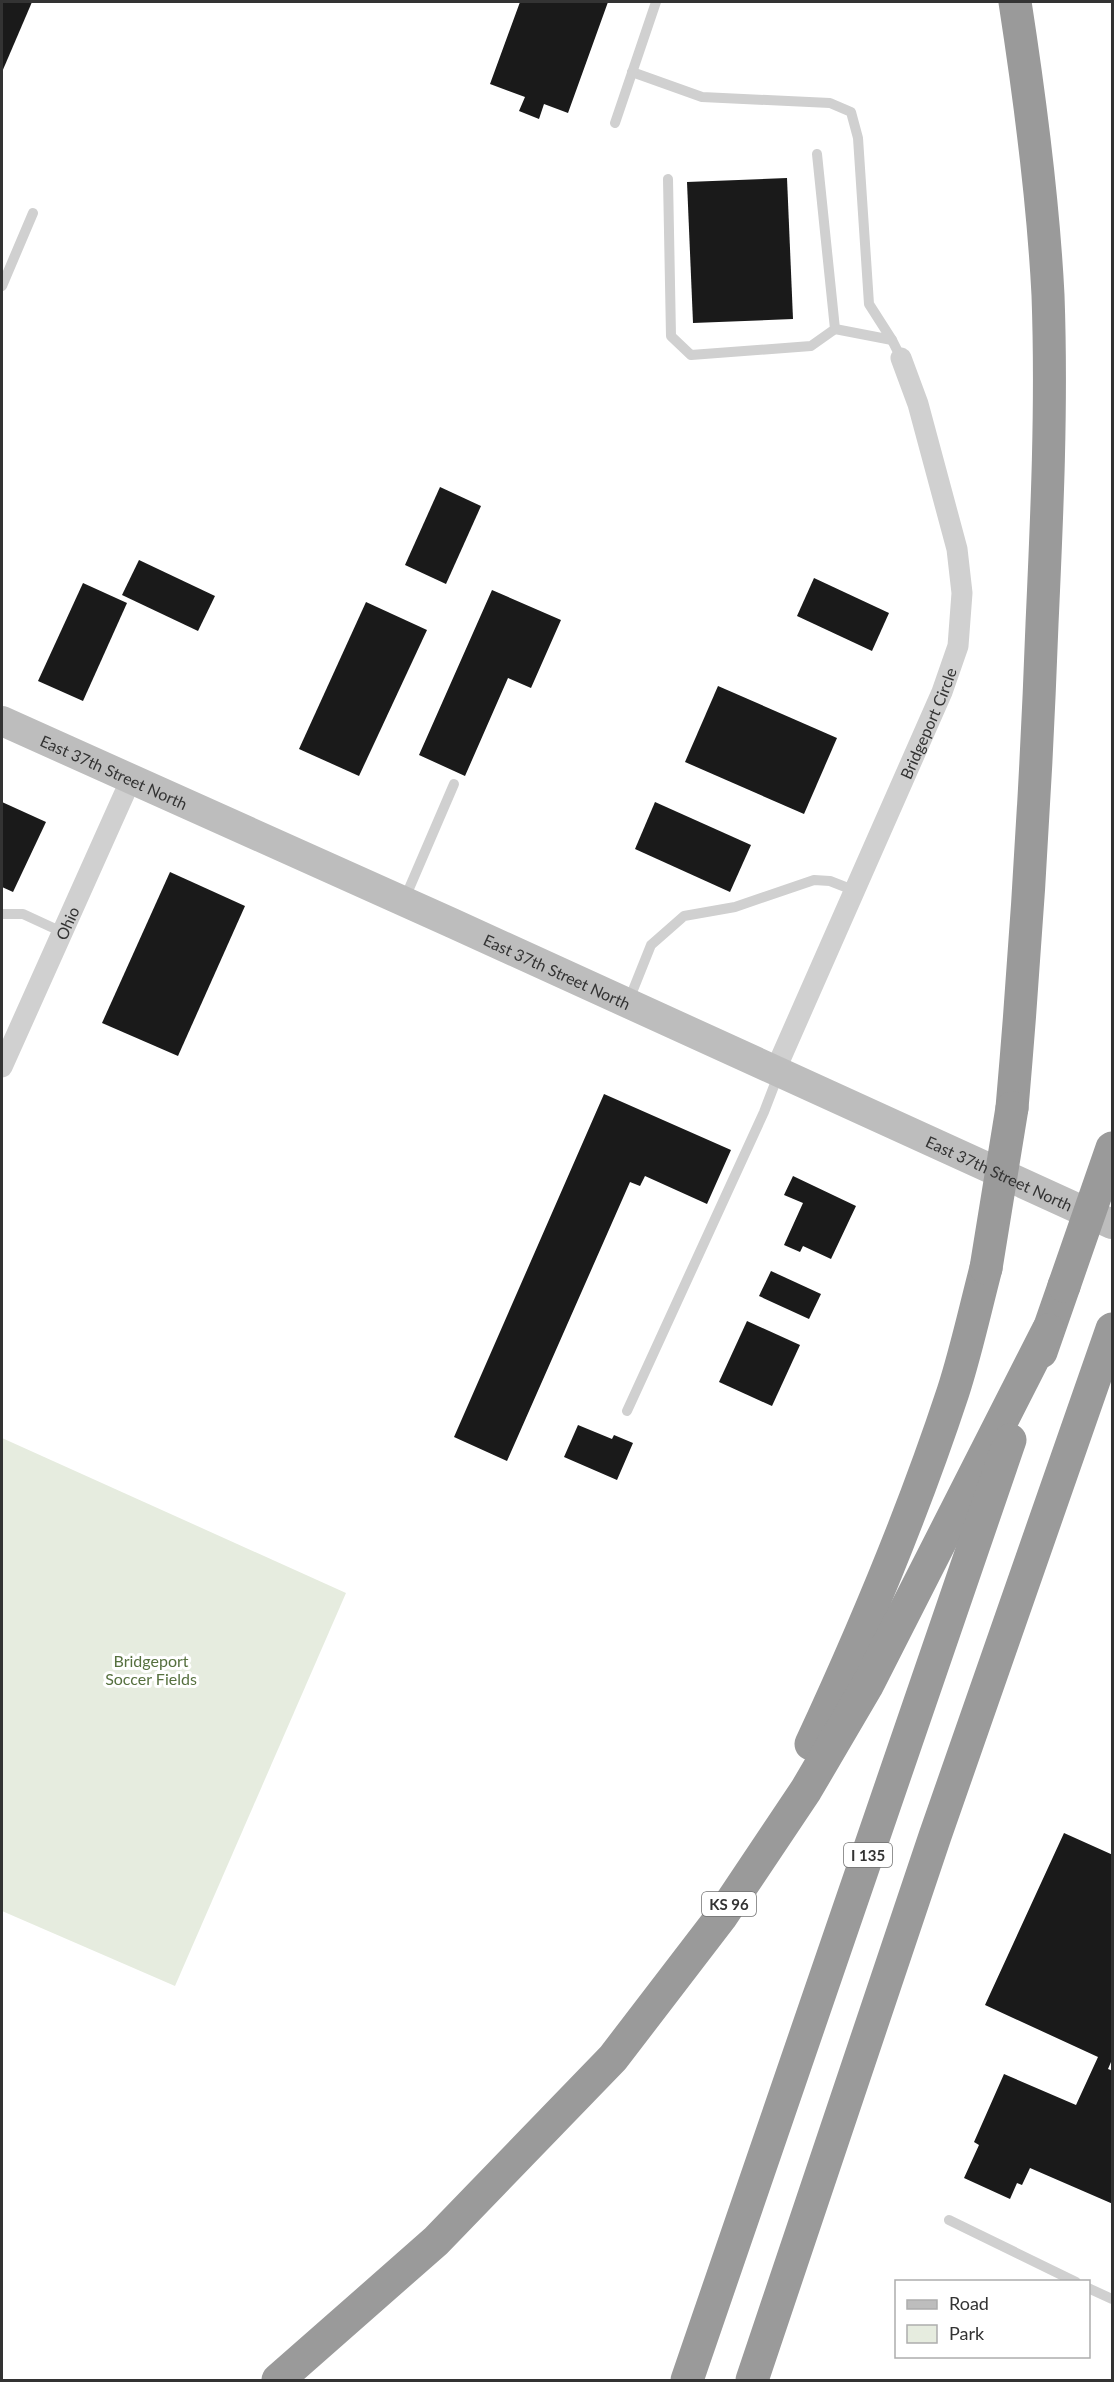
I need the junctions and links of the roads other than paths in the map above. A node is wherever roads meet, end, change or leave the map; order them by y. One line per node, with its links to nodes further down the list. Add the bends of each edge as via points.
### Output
1 (656, 2): 3 (lane)
2 (1015, 2): 26 (highway, bridge, via 1033,119 1048,294 1050,419 1025,965 1012,1108 986,1268 953,1390 919,1491 849,1663)
3 (632, 72): 4 (lane); 10 (lane, via 702,97 830,103 851,112 858,138 869,304)
4 (615, 123)
5 (817, 154): 9 (lane)
6 (668, 179): 9 (lane, via 671,336 691,355 812,346)
7 (33, 213): 8 (lane)
8 (2, 286)
9 (835, 329): 10 (lane)
10 (896, 349): 14 (street, Bridgeport Circle, via 918,404 957,549 962,593 960,625 958,646 942,692)
11 (2, 721): 12 (main road, East 37th Street North)
12 (130, 780): 15 (main road, East 37th Street North); 17 (street, Ohio)
13 (454, 784): 15 (lane)
14 (853, 890): 18 (lane, via 830,881 814,880 735,907 684,916 651,945); 20 (street, Bridgeport Circle)
15 (404, 902): 18 (main road, East 37th Street North)
16 (2, 915): 17 (lane, via 23,914)
17 (62, 932): 19 (street, Ohio)
18 (627, 1003): 20 (main road, East 37th Street North)
19 (2, 1067)
20 (777, 1072): 22 (main road, East 37th Street North); 25 (lane, via 764,1112)
21 (1113, 1148): 24 (highway, I 135, bridge)
22 (1113, 1224)
23 (1113, 1329): 27 (highway)
24 (1048, 1330): 26 (highway, KS 96, via 867,1686); 33 (highway, I 135)
25 (627, 1411)
26 (765, 1851): 32 (highway, KS 96, via 721,1917 614,2058 436,2241)
27 (846, 2101): 34 (highway); 35 (highway, via 850,2152)
28 (949, 2220): 29 (lane)
29 (1072, 2280)
30 (1090, 2288): 31 (lane)
31 (1113, 2300)
32 (278, 2380)
33 (687, 2380)
34 (752, 2380)
35 (775, 2380)

